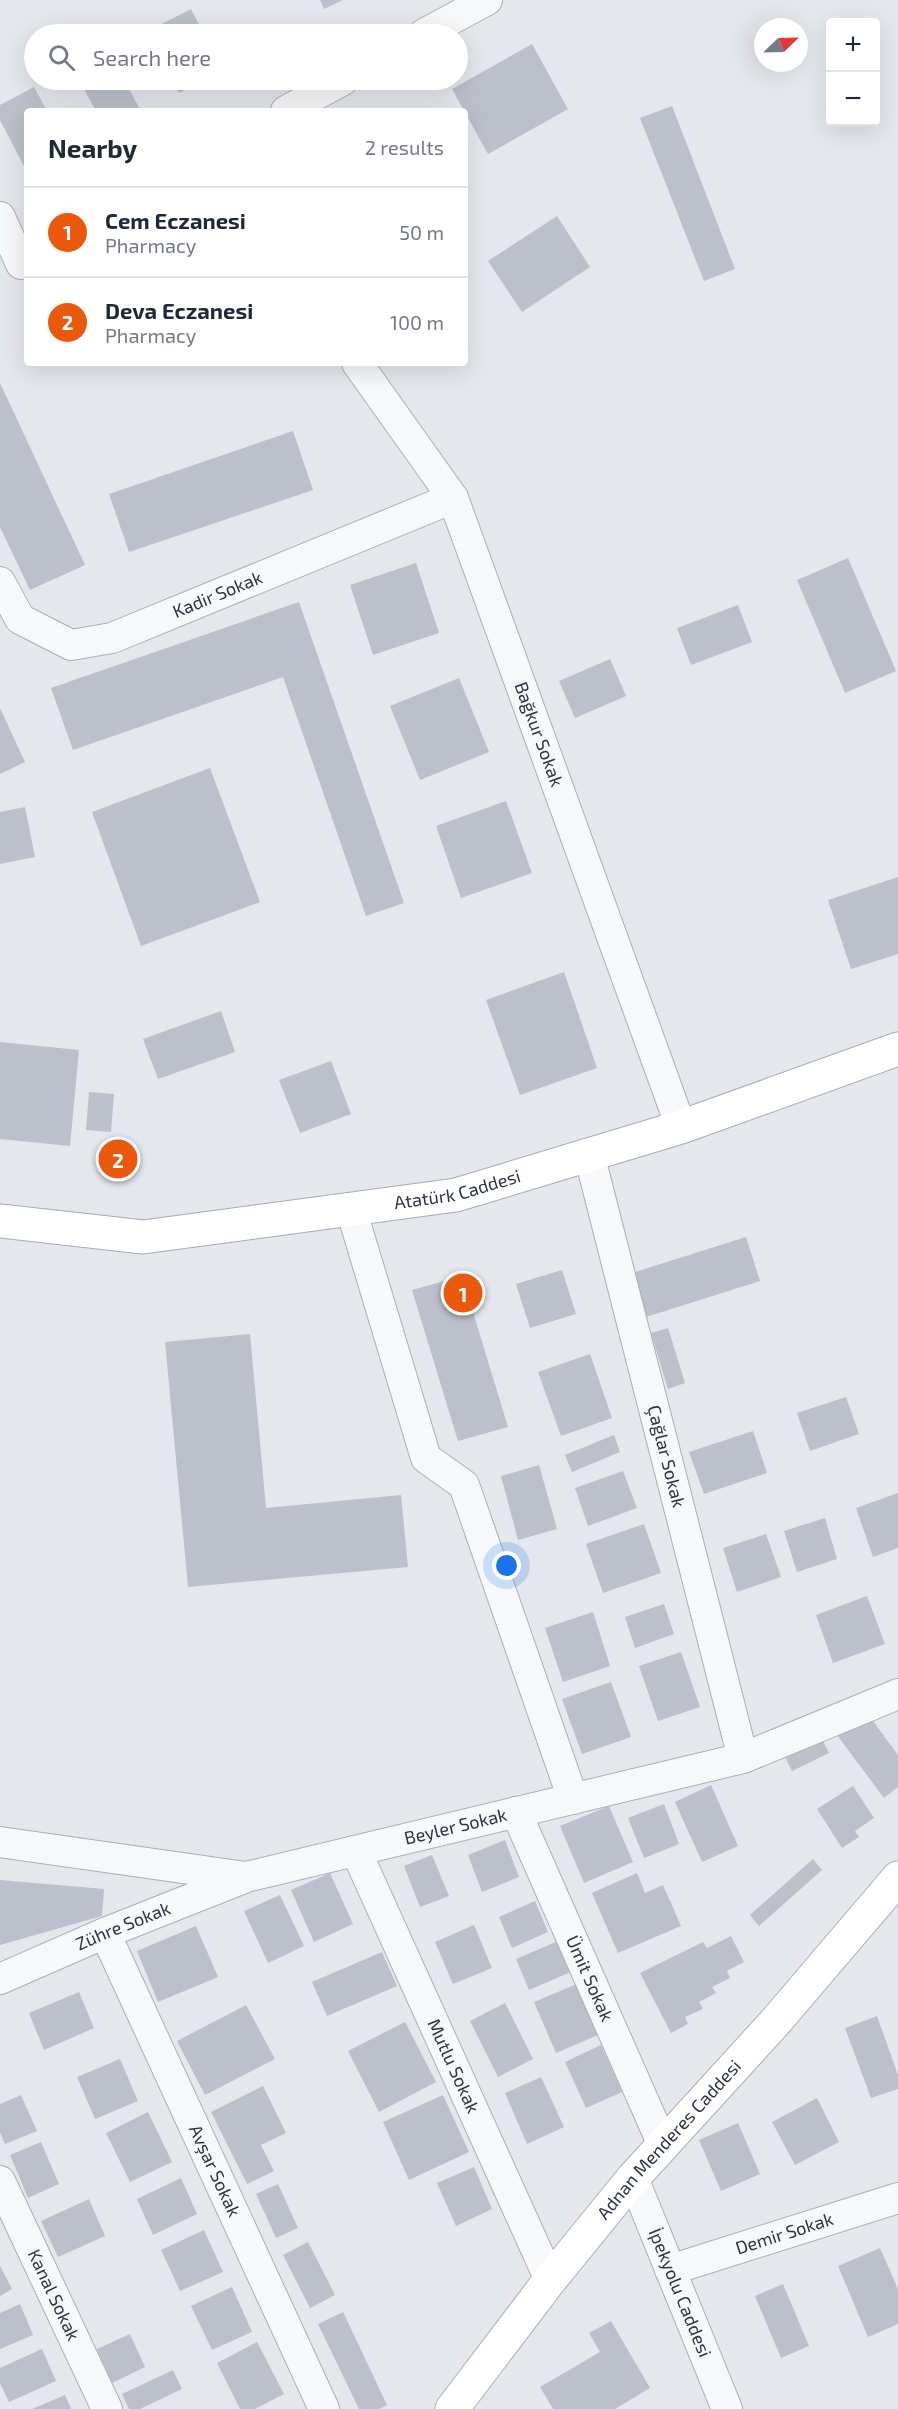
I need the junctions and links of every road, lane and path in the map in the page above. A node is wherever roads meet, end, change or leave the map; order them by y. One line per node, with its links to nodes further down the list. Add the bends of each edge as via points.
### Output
1 (487, 0): 2 (street)
2 (443, 24)
3 (325, 90): 4 (street)
4 (292, 108)
5 (0, 217): 6 (street)
6 (16, 267)
7 (359, 366): 8 (street, Bağkur Sokak)
8 (453, 498): 9 (street, Kadir Sokak, via 112,638 71,645 20,619); 11 (street, Bağkur Sokak)
9 (0, 582)
10 (898, 1049): 11 (main road, Atatürk Caddesi)
11 (681, 1127): 12 (main road, Atatürk Caddesi)
12 (590, 1154): 13 (main road, Atatürk Caddesi, via 456,1195); 16 (street, Çağlar Sokak)
13 (351, 1209): 14 (main road, Atatürk Caddesi, via 143,1237); 17 (street, via 426,1458 464,1485)
14 (0, 1221)
15 (898, 1695): 16 (street, Beyler Sokak)
16 (743, 1758): 17 (street, Beyler Sokak)
17 (573, 1799): 18 (street, Beyler Sokak)
18 (516, 1812): 20 (street, Beyler Sokak); 25 (street, Ümit Sokak)
19 (0, 1842): 21 (street, Beyler Sokak)
20 (356, 1851): 21 (street, Beyler Sokak); 30 (street, Mutlu Sokak)
21 (246, 1877): 23 (street, Zühre Sokak)
22 (898, 1879): 25 (main road, Adnan Menderes Caddesi)
23 (105, 1933): 24 (street, Zühre Sokak); 32 (street, Avşar Sokak)
24 (0, 1979)
25 (663, 2145): 26 (main road, Adnan Menderes Caddesi)
26 (633, 2178): 29 (street, İpekyolu Caddesi); 30 (main road, Adnan Menderes Caddesi)
27 (0, 2181): 31 (street, Kanal Sokak)
28 (898, 2198): 29 (street, Demir Sokak)
29 (670, 2270): 34 (street, İpekyolu Caddesi)
30 (550, 2280): 33 (main road, Adnan Menderes Caddesi)
31 (107, 2409)
32 (324, 2409)
33 (452, 2409)
34 (727, 2409)

